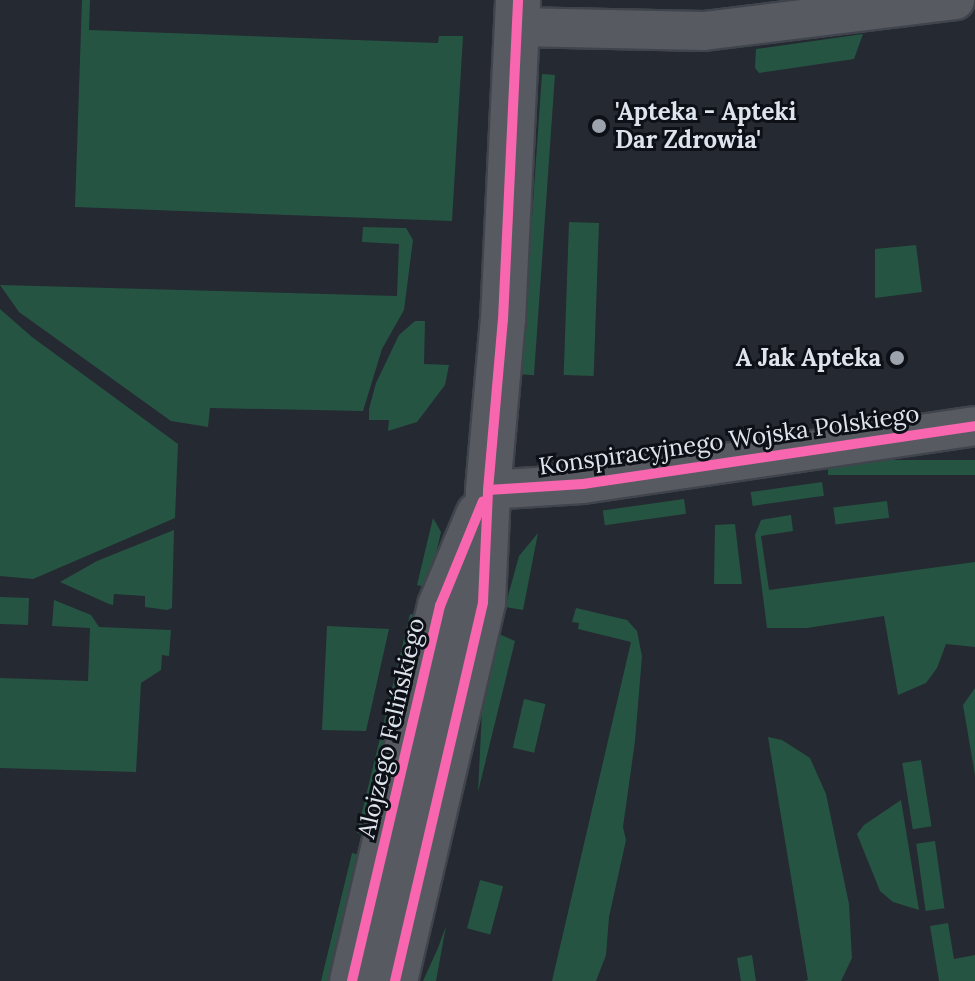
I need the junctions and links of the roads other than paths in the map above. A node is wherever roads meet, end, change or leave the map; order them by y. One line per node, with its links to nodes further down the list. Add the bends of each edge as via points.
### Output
1 (955, 0): 2 (street, via 704,31)
2 (518, 13): 4 (street, Alojzego Felińskiego, via 502,334)
3 (975, 426): 4 (street, Konspiracyjnego Wojska Polskiego, via 583,484)
4 (488, 490): 5 (street, Alojzego Felińskiego, via 440,606); 6 (street, Alojzego Felińskiego, via 481,616)
5 (352, 981)
6 (395, 981)

